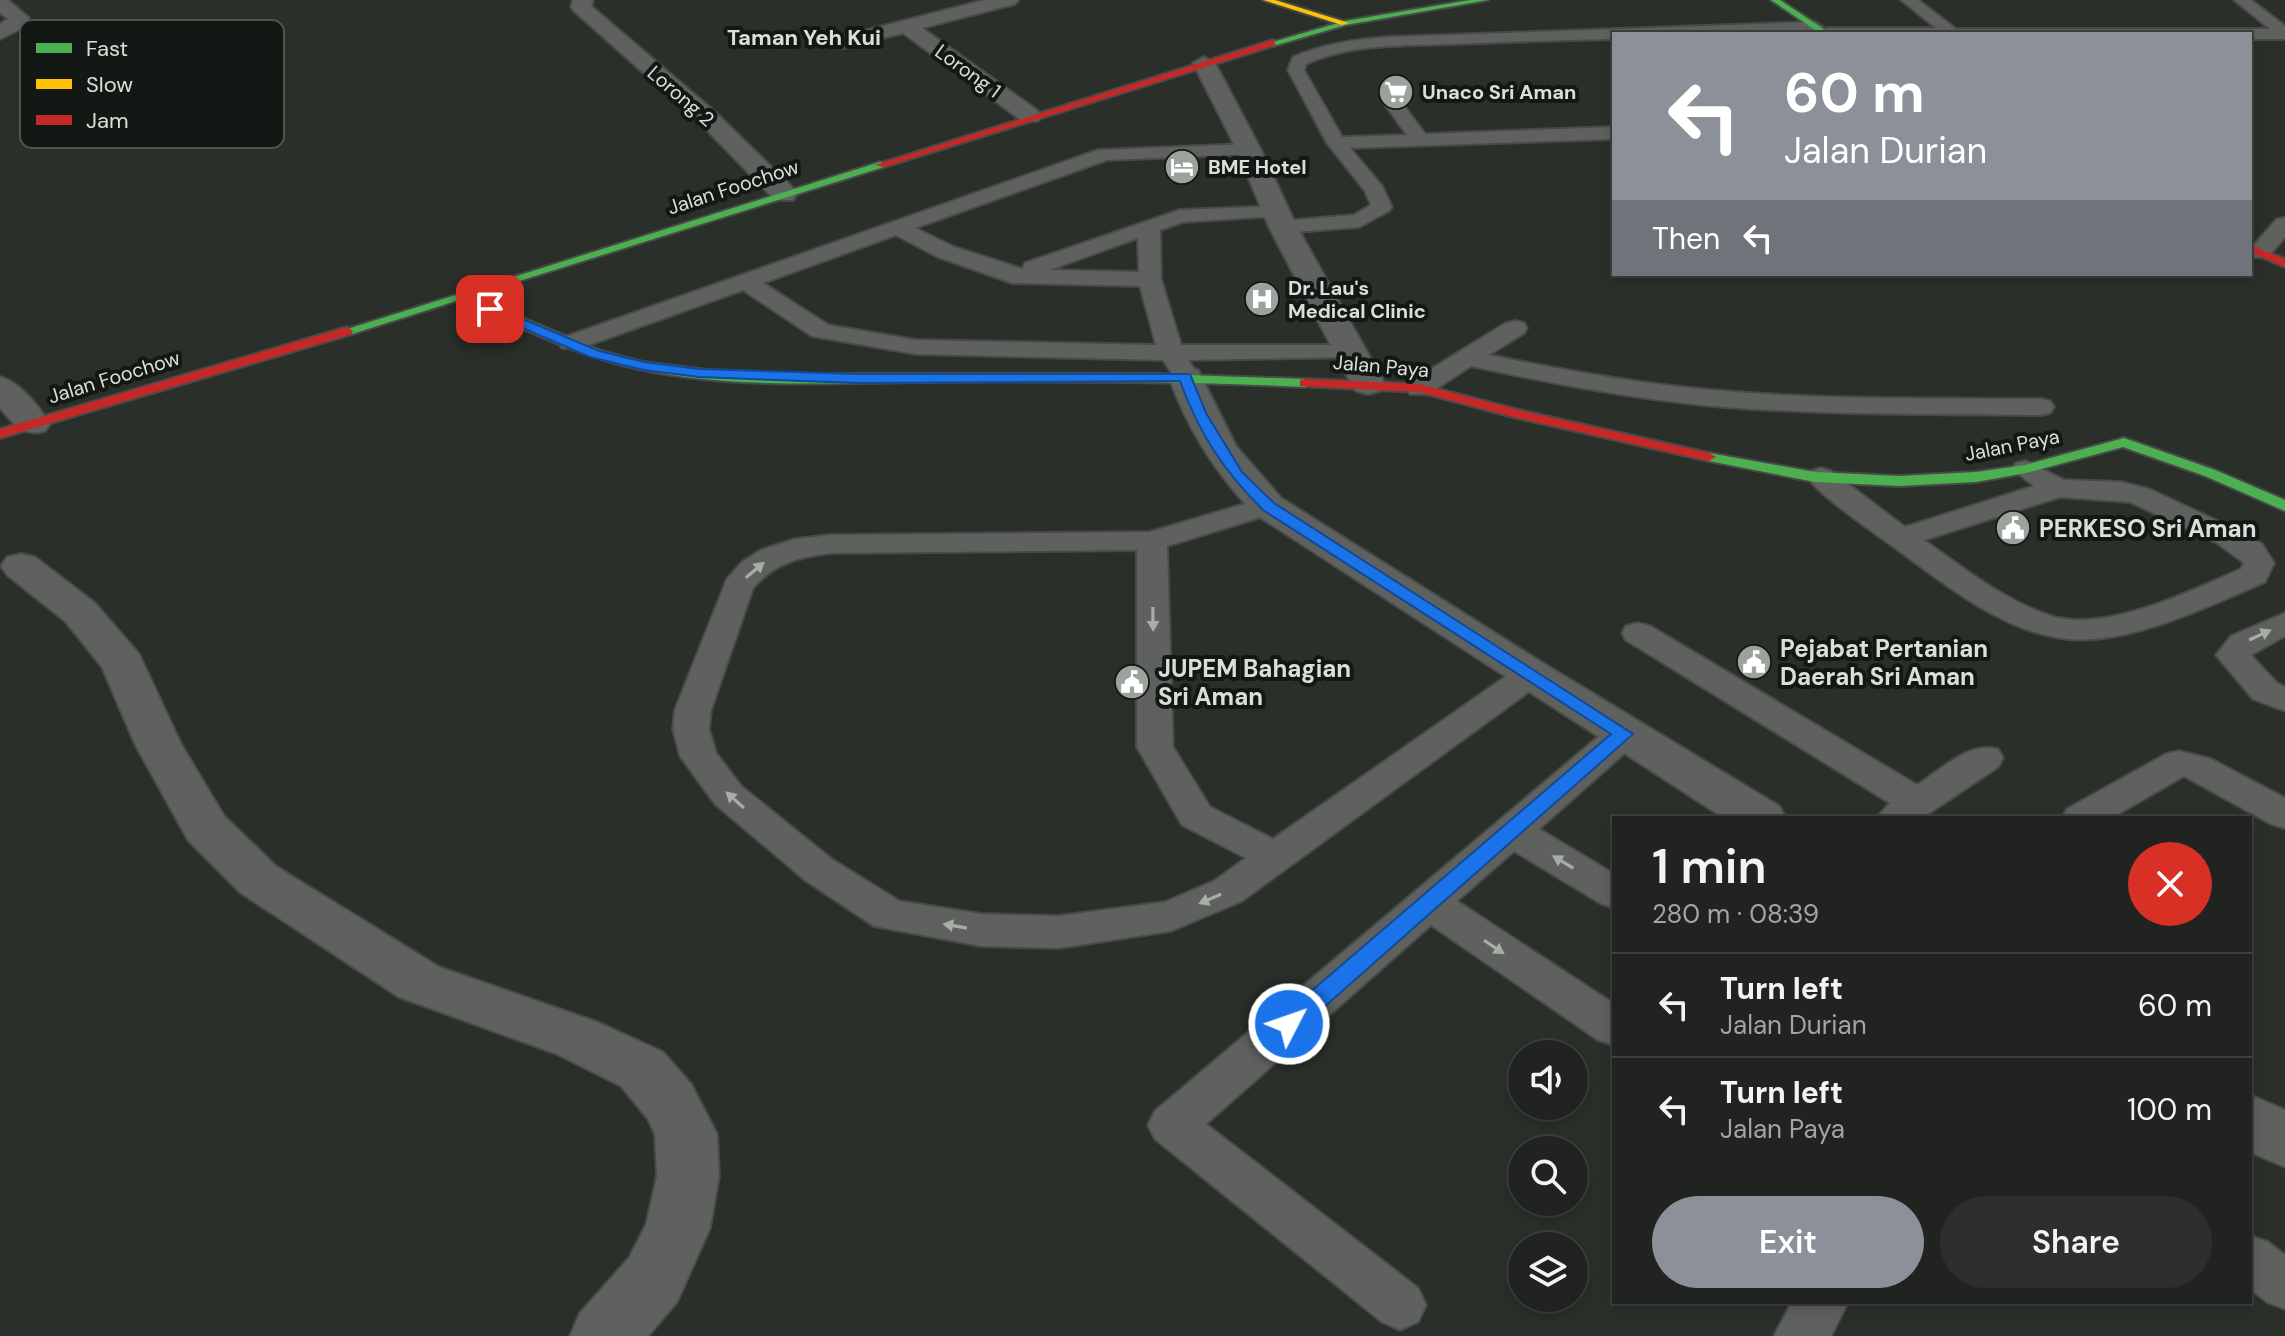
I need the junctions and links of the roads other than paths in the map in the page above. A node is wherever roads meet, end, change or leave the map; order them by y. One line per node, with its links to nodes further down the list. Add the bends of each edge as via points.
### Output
1 (583, 0): 26 (street, Lorong 2, via 581,7 707,117)
2 (1008, 0): 10 (street)
3 (1267, 0): 9 (street)
4 (1484, 0): 9 (street, Jalan Foochow)
5 (1775, 0): 12 (street)
6 (1908, 0): 13 (lane)
7 (2241, 0): 16 (lane)
8 (0, 3): 14 (street, via 19,18)
9 (1345, 23): 19 (street, Jalan Foochow)
10 (906, 26): 18 (street); 21 (street, Lorong 1)
11 (1738, 32): 12 (lane)
12 (1823, 32): 13 (lane)
13 (1951, 32)
14 (0, 33)
15 (2252, 34): 16 (lane)
16 (2285, 34)
17 (1612, 35): 24 (lane, via 1402,41 1325,50 1299,61 1296,70)
18 (843, 42)
19 (1204, 63): 21 (street, Jalan Foochow); 25 (street)
20 (1395, 106): 23 (lane)
21 (1030, 116): 26 (street, Jalan Foochow)
22 (1612, 133): 23 (lane)
23 (1420, 140): 24 (lane)
24 (1336, 143): 27 (lane, via 1375,190 1382,207 1359,221)
25 (1249, 150): 27 (street); 30 (lane, via 1105,154)
26 (784, 194): 36 (street, Jalan Foochow)
27 (1278, 219): 29 (lane, via 1180,216); 39 (street)
28 (2285, 224): 31 (lane)
29 (1149, 227): 33 (lane); 34 (lane)
30 (900, 229): 33 (lane); 35 (lane)
31 (2255, 250): 32 (street)
32 (2285, 263)
33 (1012, 276): 34 (lane)
34 (1150, 279): 41 (lane)
35 (747, 282): 38 (lane); 41 (lane, via 821,331 916,347)
36 (462, 297): 38 (street, Jalan Paya); 46 (street, Jalan Foochow)
37 (1515, 328): 40 (lane)
38 (571, 343): 41 (street, Jalan Paya, via 644,366 699,373 914,379)
39 (1350, 352): 41 (lane); 42 (street)
40 (1467, 358): 44 (lane); 45 (lane, via 1578,381 1724,399 1835,406)
41 (1178, 365): 42 (street, Jalan Paya); 51 (street, via 1198,413 1236,474)
42 (1368, 384): 44 (street, Jalan Paya)
43 (0, 387): 46 (street)
44 (1419, 388): 49 (street, Jalan Paya, via 1726,461)
45 (2041, 407)
46 (33, 424): 47 (street, Jalan Foochow)
47 (0, 434)
48 (2026, 469): 49 (street, Jalan Paya, via 1899,481); 50 (lane); 52 (street, Jalan Paya, via 2124,442)
49 (1821, 477): 53 (lane)
50 (2058, 488): 53 (lane); 53 (lane, via 2121,491 2164,505 2251,551 2259,563 2254,575 2177,608 2068,629 2014,611)
51 (1268, 506): 54 (lane); 58 (street)
52 (2285, 506)
53 (1903, 537)
54 (1152, 541): 67 (lane, one-way to 67, via 1155,747 1196,816); 67 (lane, one-way to 54, via 1228,891 1171,916 1123,925 1059,932 981,930 889,915 819,870 728,795 698,756 691,729 693,710 738,586 772,557 831,544)
55 (21, 566): 77 (street, via 80,612 123,664 158,744 206,828 259,880 419,982 577,1038 642,1069 670,1102 686,1134 688,1176 678,1228 653,1280)
56 (2285, 623): 59 (lane, one-way to 56, via 2265,691 2233,655 2243,643)
57 (1638, 633): 62 (lane)
58 (1530, 675): 60 (street); 67 (lane)
59 (2285, 700)
60 (1624, 734): 64 (street); 66 (lane)
61 (1985, 758): 62 (lane)
62 (1906, 810)
63 (2285, 815): 65 (lane, via 2179,763)
64 (1758, 816)
65 (2085, 816)
66 (1512, 831): 68 (lane, one-way to 66); 69 (lane)
67 (1276, 857)
68 (1612, 892)
69 (1429, 903): 70 (lane, one-way to 70); 76 (lane, via 1172,1125)
70 (1612, 1026)
71 (2252, 1122): 72 (street)
72 (2285, 1141)
73 (2252, 1260): 74 (lane)
74 (2285, 1285)
75 (1821, 1304): 78 (lane)
76 (1400, 1305)
77 (604, 1336)
78 (1801, 1336)

